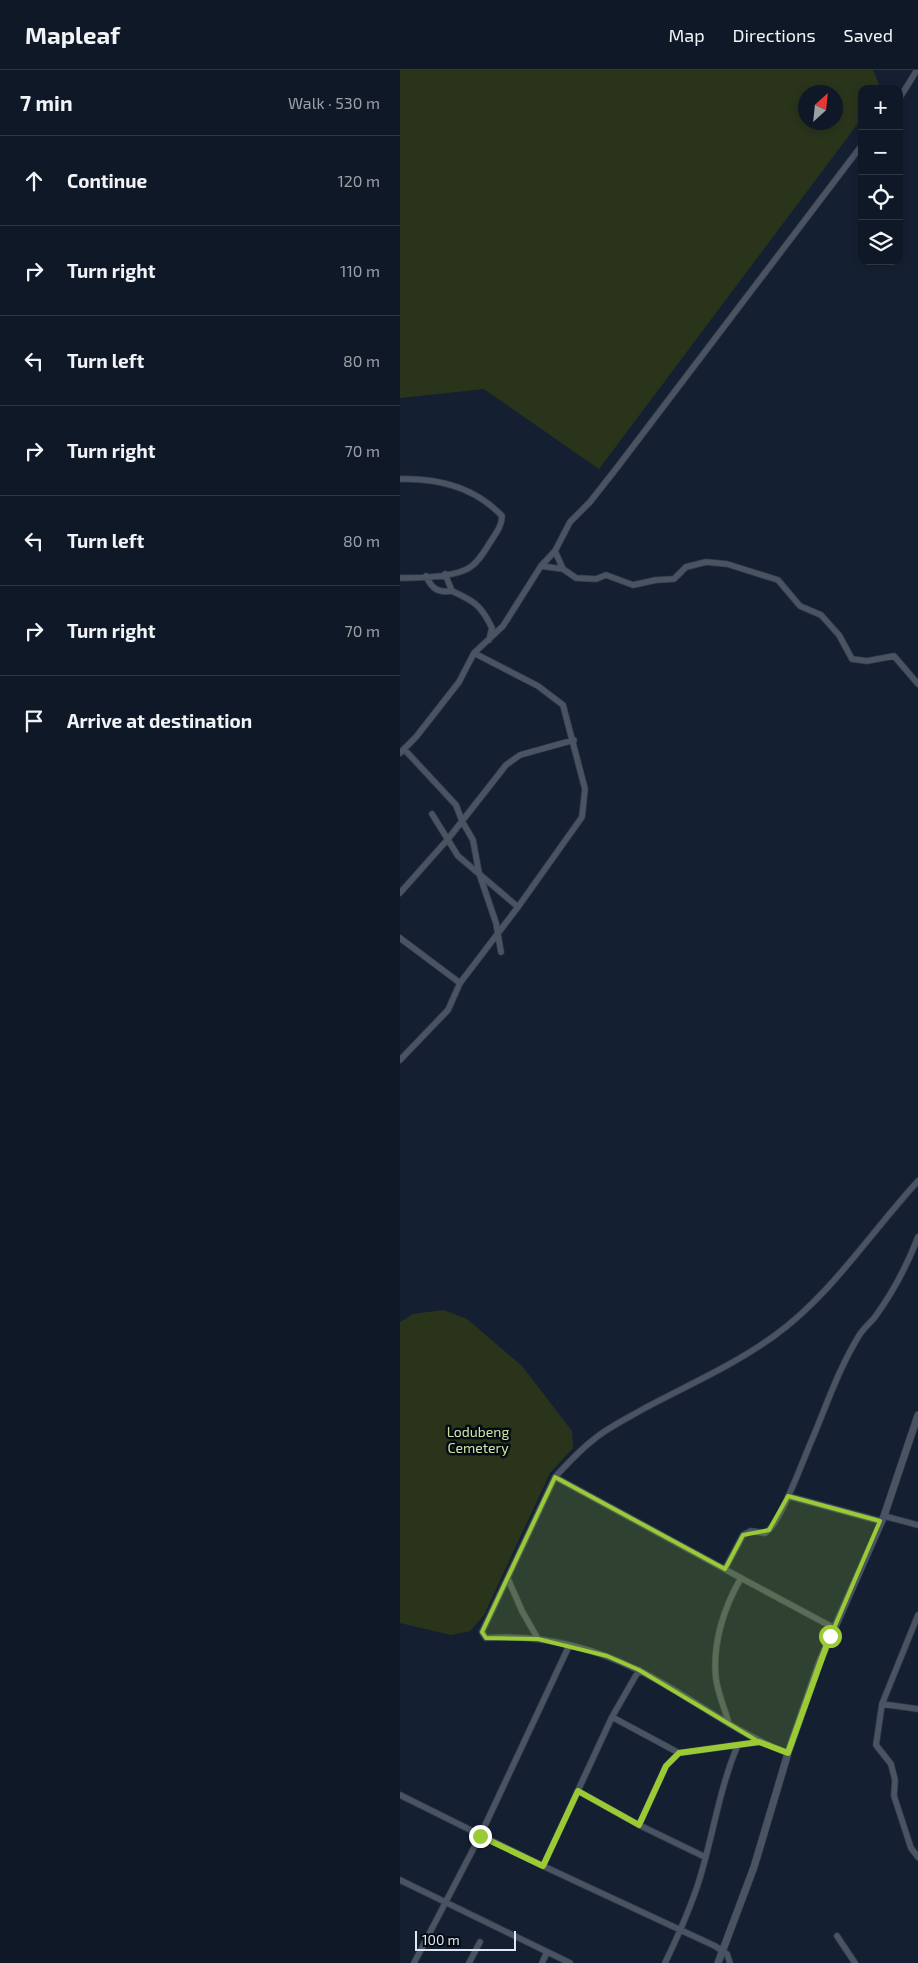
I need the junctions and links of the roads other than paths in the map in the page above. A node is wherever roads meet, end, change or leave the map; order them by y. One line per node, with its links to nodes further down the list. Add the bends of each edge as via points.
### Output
1 (917, 70): 2 (street)
2 (903, 93)
3 (858, 150): 5 (street, via 619,465 570,522)
4 (400, 479): 8 (street, via 418,478 454,485 479,496 502,516 502,523 478,561 469,569)
5 (555, 551): 6 (street); 7 (street)
6 (541, 566): 7 (street); 12 (street)
7 (563, 569): 16 (street, via 576,578 606,576 633,585 674,580 686,568 706,562 727,564 778,580 800,606 821,615 839,635 852,658 867,660 894,656)
8 (446, 574): 9 (street); 11 (street)
9 (426, 576): 10 (street); 11 (street, via 436,589)
10 (400, 578)
11 (452, 591): 13 (street, via 476,602)
12 (502, 626): 13 (street); 14 (street)
13 (492, 628): 14 (street)
14 (489, 641): 15 (street)
15 (474, 653): 17 (street, via 538,686 563,705); 18 (street, via 459,682)
16 (918, 684)
17 (574, 740): 20 (street, via 512,759); 24 (street, via 585,789 582,817)
18 (402, 751): 20 (street, via 456,805)
19 (432, 814): 21 (street)
20 (462, 821): 21 (street); 22 (street, via 473,840)
21 (448, 839): 22 (street, via 458,856); 23 (street)
22 (480, 873): 24 (street); 25 (street)
23 (400, 893)
24 (518, 907): 25 (street)
25 (497, 934): 27 (street); 28 (street)
26 (400, 938): 28 (street)
27 (501, 952)
28 (460, 983): 29 (street, via 448,1010)
29 (400, 1060)
30 (918, 1181): 33 (street, via 830,1287 792,1322 741,1359 599,1435)
31 (918, 1237): 34 (street, via 894,1290 860,1333 842,1367)
32 (918, 1415): 35 (street)
33 (555, 1477): 37 (street); 39 (street)
34 (788, 1496): 35 (street); 37 (street, via 769,1530 743,1535)
35 (882, 1519): 36 (street); 41 (street)
36 (918, 1525)
37 (725, 1569): 38 (street)
38 (741, 1578): 41 (street); 48 (street, via 717,1640 716,1678)
39 (508, 1579): 42 (street); 42 (street, via 482,1632 486,1638)
40 (918, 1615): 45 (street)
41 (834, 1628): 52 (street)
42 (538, 1639): 43 (street)
43 (569, 1646): 44 (street, via 592,1651); 56 (street)
44 (639, 1670): 47 (street); 48 (street)
45 (882, 1704): 46 (street); 58 (street, via 876,1745 891,1764 894,1796 911,1848)
46 (918, 1709)
47 (612, 1717): 51 (street); 53 (street)
48 (730, 1724): 49 (street)
49 (759, 1742): 50 (street); 52 (street)
50 (737, 1747): 51 (street); 57 (street, via 721,1792)
51 (679, 1753): 55 (street, via 666,1766)
52 (788, 1753): 65 (street, via 754,1867)
53 (578, 1791): 55 (street); 59 (street)
54 (400, 1795): 56 (street)
55 (639, 1825): 57 (street)
56 (480, 1836): 59 (street); 61 (street)
57 (705, 1857): 62 (street)
58 (918, 1857)
59 (543, 1866): 62 (street)
60 (400, 1880): 61 (street)
61 (445, 1902): 66 (street); 67 (street)
62 (680, 1931): 65 (street); 71 (street)
63 (837, 1936): 74 (street)
64 (480, 1942): 68 (street)
65 (722, 1950): 72 (street); 73 (street)
66 (547, 1952): 69 (street); 70 (street)
67 (414, 1963)
68 (469, 1963)
69 (542, 1963)
70 (570, 1963)
71 (665, 1963)
72 (718, 1963)
73 (730, 1963)
74 (854, 1963)

